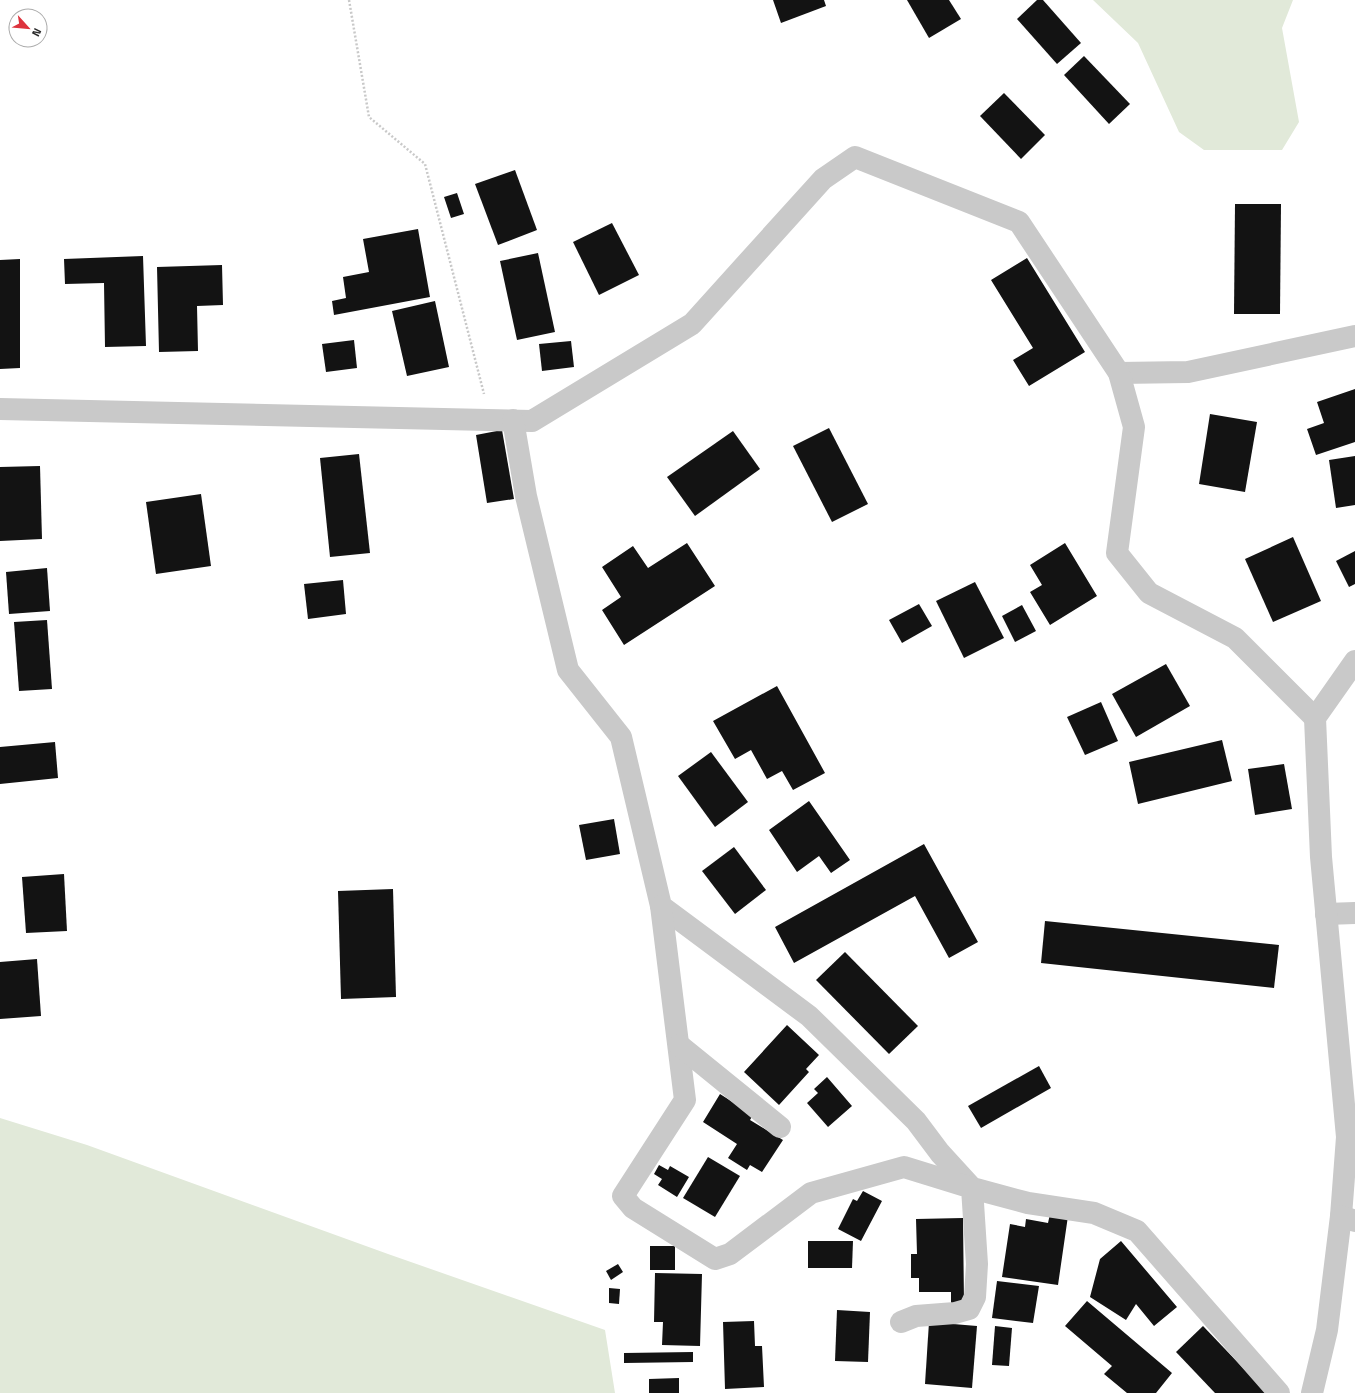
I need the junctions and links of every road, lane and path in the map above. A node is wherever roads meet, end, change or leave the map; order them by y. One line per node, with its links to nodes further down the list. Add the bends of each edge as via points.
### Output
1 (349, 0): 5 (path, via 369,117 425,164)
2 (1355, 336): 3 (street, via 1188,372)
3 (1118, 373): 6 (street, via 1019,222 855,158 823,179 692,324 532,421); 8 (street, via 1134,427 1117,553 1149,593 1235,638)
4 (0, 409): 5 (street)
5 (491, 420): 6 (street)
6 (513, 420): 9 (street, via 526,496 568,670 621,737)
7 (1355, 661): 8 (street)
8 (1315, 718): 11 (street)
9 (662, 906): 12 (street); 14 (street, via 809,1016 916,1121 940,1153)
10 (1355, 913): 11 (street)
11 (1326, 914): 15 (street, via 1347,1137)
12 (679, 1045): 13 (street); 14 (street, via 685,1100 623,1196 633,1208 715,1259 730,1254 811,1193 827,1188 904,1167)
13 (780, 1127)
14 (972, 1188): 16 (street, via 977,1264 975,1297 969,1309 955,1313 916,1316); 17 (street, via 1028,1203 1094,1213 1137,1231)
15 (1348, 1218): 18 (street)
16 (901, 1322)
17 (1279, 1393)
18 (1312, 1393)

